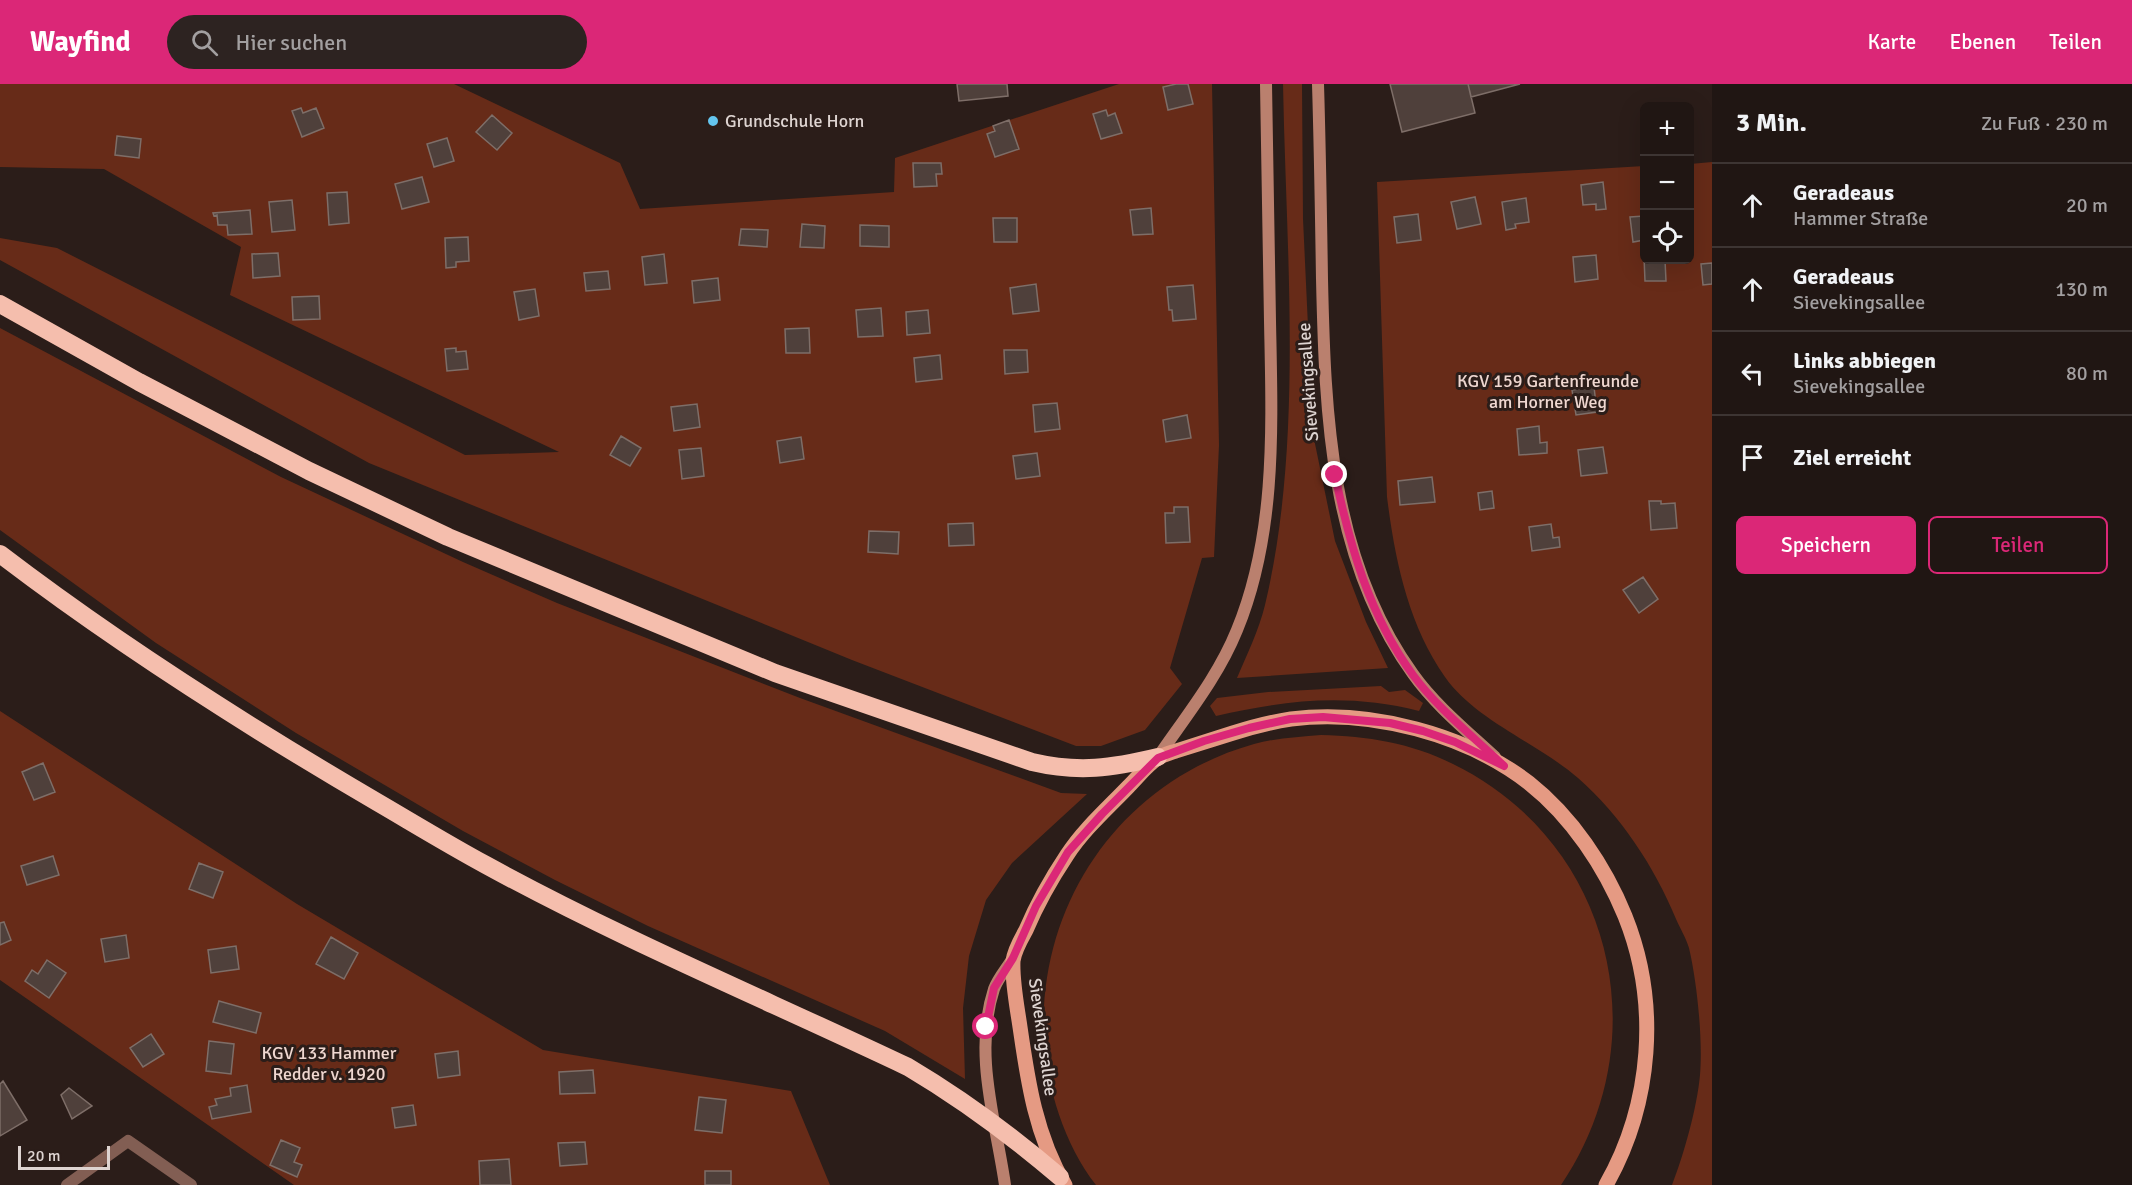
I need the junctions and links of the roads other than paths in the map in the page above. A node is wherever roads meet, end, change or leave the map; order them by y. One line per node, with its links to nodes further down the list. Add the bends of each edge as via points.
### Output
1 (1266, 84): 5 (main road, Sievekingsallee, via 1271,415 1266,514 1259,558 1249,597 1224,660)
2 (1318, 84): 6 (main road, Sievekingsallee, via 1324,373 1335,475 1347,532 1363,583 1413,675)
3 (0, 304): 5 (highway, via 309,471 448,537 775,673 1032,762 1090,769)
4 (0, 554): 8 (highway, via 208,699 486,865 611,928 908,1066)
5 (1158, 758): 6 (main road, Sievekingsallee, via 1249,728 1323,717 1390,723 1423,731); 7 (main road, Sievekingsallee, via 1068,852 1036,906)
6 (1504, 766): 13 (main road, Sievekingsallee, via 1538,791 1585,843 1617,897 1638,957 1647,1020 1647,1052 1636,1114)
7 (1013, 958): 8 (main road, via 994,988 986,1027); 9 (main road, Sievekingsallee, via 1030,1092 1041,1132)
8 (994, 1124): 9 (highway); 12 (main road)
9 (1063, 1181)
10 (67, 1185): 11 (street, via 128,1141)
11 (191, 1185)
12 (1005, 1185)
13 (1606, 1185)

